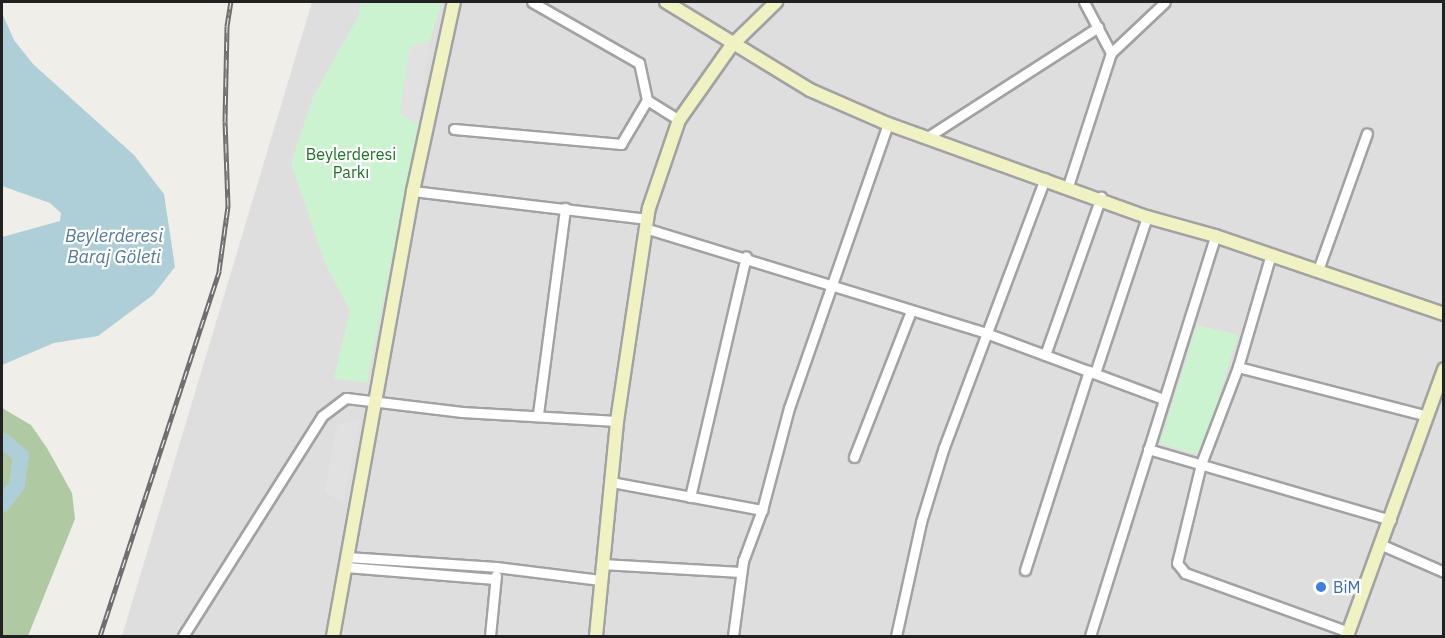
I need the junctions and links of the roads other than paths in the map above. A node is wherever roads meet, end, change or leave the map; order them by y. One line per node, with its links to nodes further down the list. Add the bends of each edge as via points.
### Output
1 (454, 2): 18 (main road)
2 (532, 2): 10 (street, via 639,63)
3 (666, 2): 8 (main road)
4 (776, 2): 8 (main road)
5 (1084, 2): 7 (street)
6 (1165, 2): 9 (street)
7 (1098, 27): 9 (street); 15 (street)
8 (732, 45): 11 (main road); 12 (main road, via 810,90)
9 (1111, 53): 17 (street)
10 (647, 100): 11 (street); 13 (street, via 621,144)
11 (679, 120): 22 (main road)
12 (888, 124): 15 (main road); 27 (street)
13 (454, 129)
14 (1367, 134): 26 (street)
15 (926, 138): 16 (main road)
16 (1045, 178): 17 (main road); 30 (street)
17 (1068, 186): 19 (main road)
18 (413, 191): 20 (street); 36 (main road)
19 (1101, 198): 21 (main road); 31 (street)
20 (565, 208): 22 (street); 37 (street)
21 (1147, 217): 23 (main road); 34 (street)
22 (646, 224): 25 (street); 39 (main road)
23 (1215, 236): 24 (main road); 35 (street)
24 (1271, 255): 26 (main road); 32 (street)
25 (746, 256): 27 (street); 44 (street)
26 (1318, 270): 29 (main road)
27 (831, 284): 28 (street); 45 (street, via 789,408)
28 (910, 311): 30 (street); 41 (street)
29 (1443, 314)
30 (986, 333): 31 (street); 62 (street, via 921,522)
31 (1045, 355): 34 (street)
32 (1238, 367): 38 (street); 42 (street)
33 (1443, 369): 38 (main road)
34 (1092, 372): 35 (street); 51 (street)
35 (1163, 399): 40 (street)
36 (377, 402): 37 (street, via 462,412); 48 (main road); 57 (street, via 346,398 322,416)
37 (538, 414): 39 (street)
38 (1427, 416): 46 (main road)
39 (617, 421): 43 (main road)
40 (1148, 449): 42 (street); 63 (street)
41 (854, 457)
42 (1201, 464): 46 (street); 56 (street, via 1176,556 1180,568)
43 (611, 482): 44 (street); 49 (main road)
44 (690, 497): 45 (street)
45 (762, 510): 52 (street)
46 (1391, 520): 47 (main road)
47 (1382, 545): 53 (street); 56 (main road)
48 (347, 562): 50 (street); 54 (street); 58 (main road)
49 (602, 564): 52 (street); 55 (main road)
50 (496, 567): 54 (street); 55 (street)
51 (1025, 570)
52 (741, 572): 61 (street)
53 (1443, 572)
54 (495, 579): 59 (street)
55 (600, 580): 60 (main road)
56 (1348, 634)
57 (183, 636)
58 (333, 636)
59 (490, 636)
60 (596, 636)
61 (734, 636)
62 (896, 636)
63 (1090, 636)

